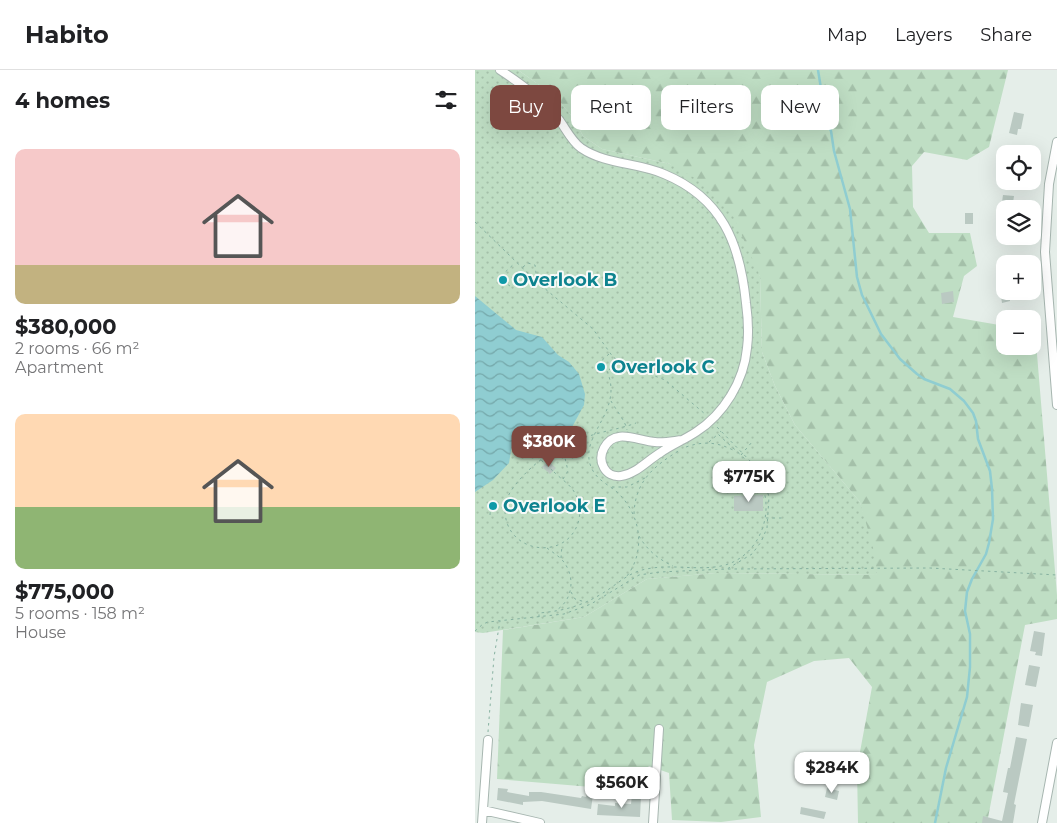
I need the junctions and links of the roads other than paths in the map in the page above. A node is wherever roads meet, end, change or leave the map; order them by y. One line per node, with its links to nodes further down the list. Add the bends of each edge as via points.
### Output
1 (500, 70): 6 (street, via 537,97 580,147 603,159 650,169 681,182 706,202 727,230 742,269 748,328 744,365 728,400 711,420)
2 (1057, 142): 3 (street, via 1046,224)
3 (1047, 281): 4 (street); 5 (street)
4 (1057, 281)
5 (1057, 405)
6 (681, 440): 6 (street, via 656,443 628,436 616,438 604,446 601,461 610,474 622,476)
7 (659, 729): 13 (street)
8 (488, 740): 10 (street)
9 (1057, 742): 14 (street)
10 (483, 810): 11 (street); 12 (street)
11 (482, 823)
12 (540, 823)
13 (653, 823)
14 (1042, 823)

